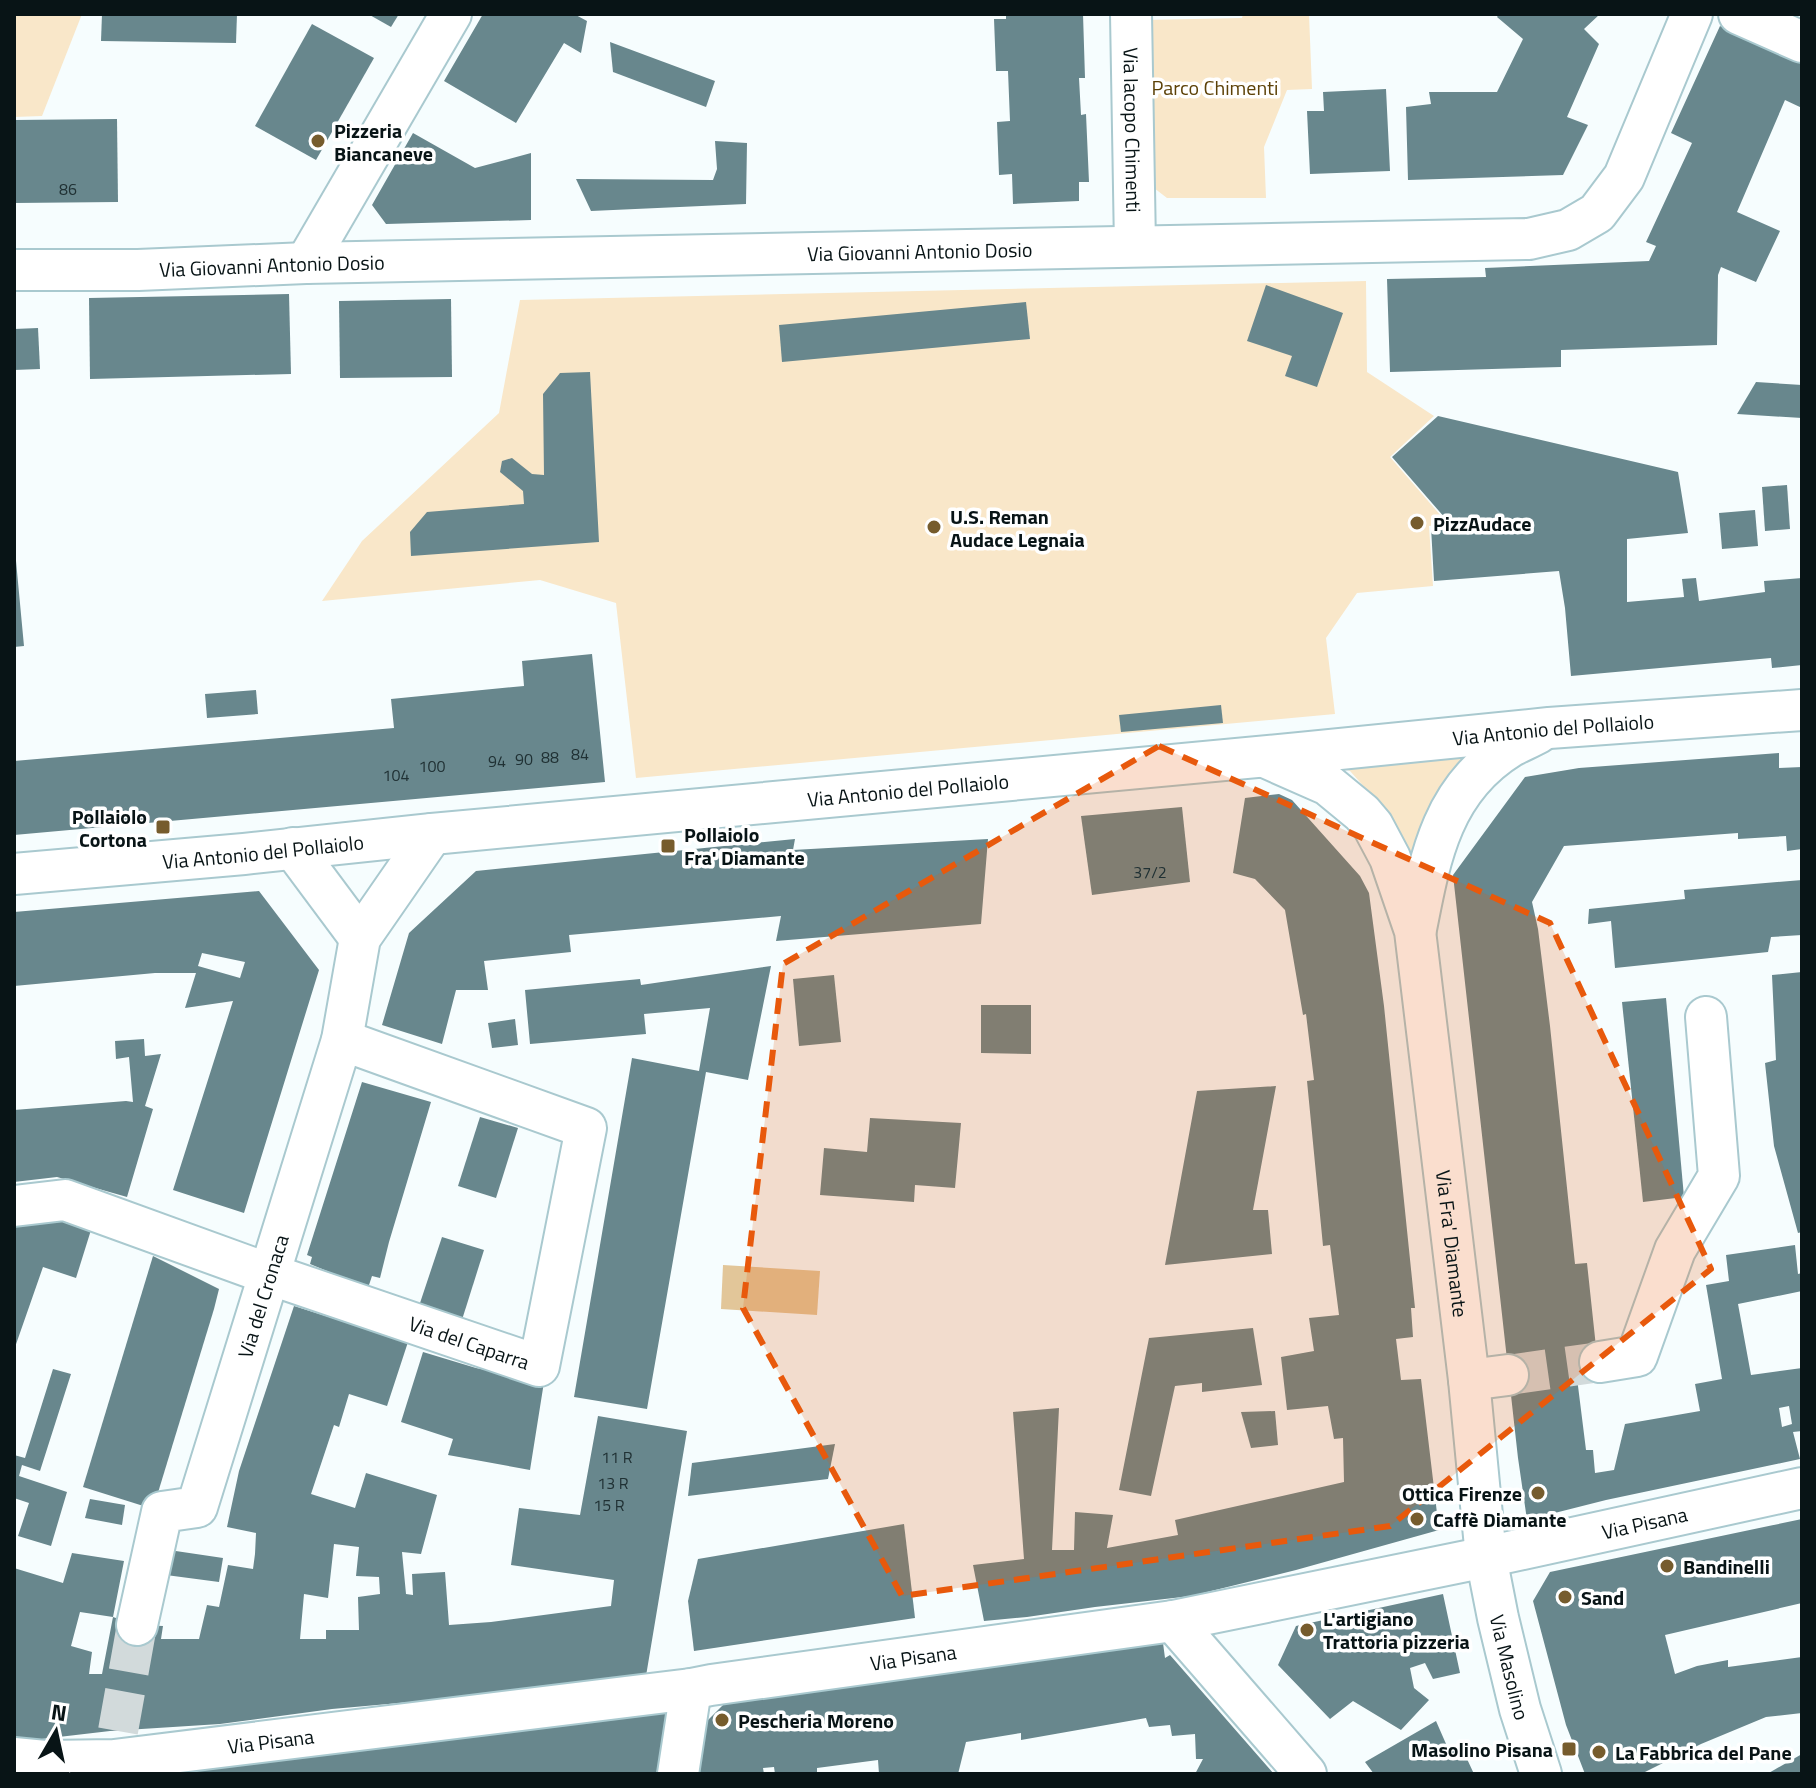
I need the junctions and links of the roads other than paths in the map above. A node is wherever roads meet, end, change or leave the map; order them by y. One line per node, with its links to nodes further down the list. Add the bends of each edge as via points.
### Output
1 (451, 14): 7 (street)
2 (1131, 14): 6 (street, Via Iacopo Chimenti)
3 (1692, 14): 6 (street, Via Giovanni Antonio Dosio, via 1624,177 1597,213 1568,230 1529,239)
4 (1739, 14): 5 (street)
5 (1802, 42)
6 (1135, 246): 7 (street, Via Giovanni Antonio Dosio)
7 (306, 263): 8 (street, Via Giovanni Antonio Dosio)
8 (14, 270)
9 (1802, 710): 10 (street, Via Antonio del Pollaiolo)
10 (1549, 728): 11 (street, Via Antonio del Pollaiolo); 15 (street, Via Fra' Diamante, via 1493,760 1448,811)
11 (1262, 756): 12 (street, Via Antonio del Pollaiolo); 15 (street, Via Fra' Diamante, via 1328,785 1362,813 1390,858)
12 (432, 834): 13 (street, Via Antonio del Pollaiolo); 16 (street, Via del Cronaca)
13 (293, 848): 14 (street, Via Antonio del Pollaiolo); 16 (street)
14 (14, 874)
15 (1415, 931): 23 (street, Via Fra' Diamante, via 1488,1377)
16 (360, 938): 18 (street, Via del Cronaca)
17 (1706, 1017): 21 (street, via 1719,1176 1675,1250 1637,1356)
18 (342, 1040): 20 (street, Via del Cronaca); 20 (street, Via del Caparra, via 586,1128 539,1366)
19 (14, 1206): 20 (street, Via del Caparra, via 65,1200)
20 (269, 1274): 25 (street, Via del Cronaca, via 197,1507 162,1512)
21 (1600, 1362)
22 (1802, 1488): 23 (street, Via Pisana)
23 (1486, 1557): 24 (street, Via Pisana); 31 (street, Via Masolino, via 1520,1709)
24 (1173, 1621): 26 (street, Via Pisana); 30 (street)
25 (137, 1625)
26 (691, 1689): 27 (street, Via Pisana); 29 (street)
27 (114, 1755): 28 (street, Via Pisana)
28 (14, 1758)
29 (680, 1765)
30 (1306, 1774)
31 (1541, 1774)

